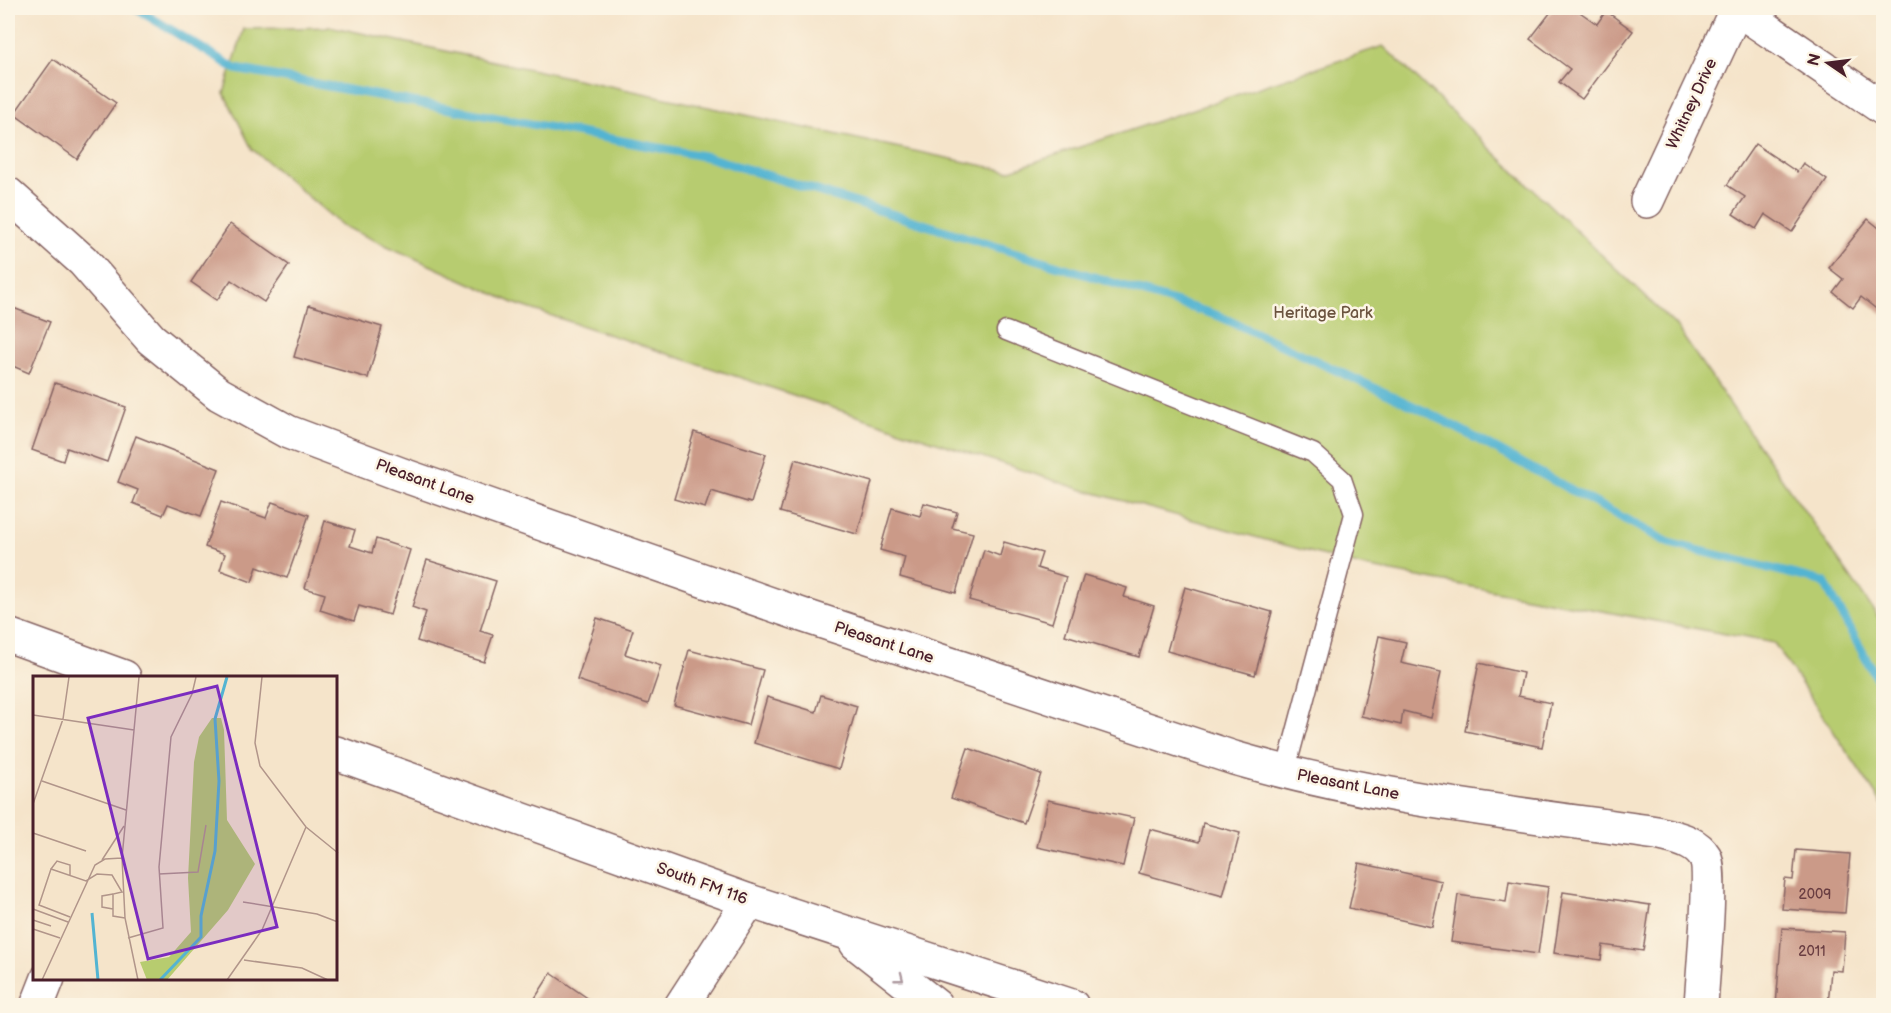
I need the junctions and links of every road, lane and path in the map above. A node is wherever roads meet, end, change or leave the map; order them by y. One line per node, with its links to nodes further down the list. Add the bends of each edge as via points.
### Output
1 (1737, 8): 2 (street); 4 (street, Whitney Drive)
2 (1884, 109)
3 (8, 194): 9 (street, Pleasant Lane, via 83,261 151,339 219,394 288,432 805,616)
4 (1647, 201)
5 (1006, 331): 9 (lane, via 1312,453 1342,479 1354,514)
6 (8, 635): 7 (street)
7 (121, 676)
8 (338, 754): 10 (street, South FM 116)
9 (1285, 773): 17 (street, Pleasant Lane, via 1413,798 1656,833 1690,842 1706,858 1708,880)
10 (749, 901): 11 (street, South FM 116); 14 (street)
11 (838, 929): 15 (street, one-way to 15); 16 (street, South FM 116)
12 (47, 980): 13 (street)
13 (37, 1005)
14 (681, 1005)
15 (936, 1005)
16 (1072, 1005)
17 (1701, 1005)

